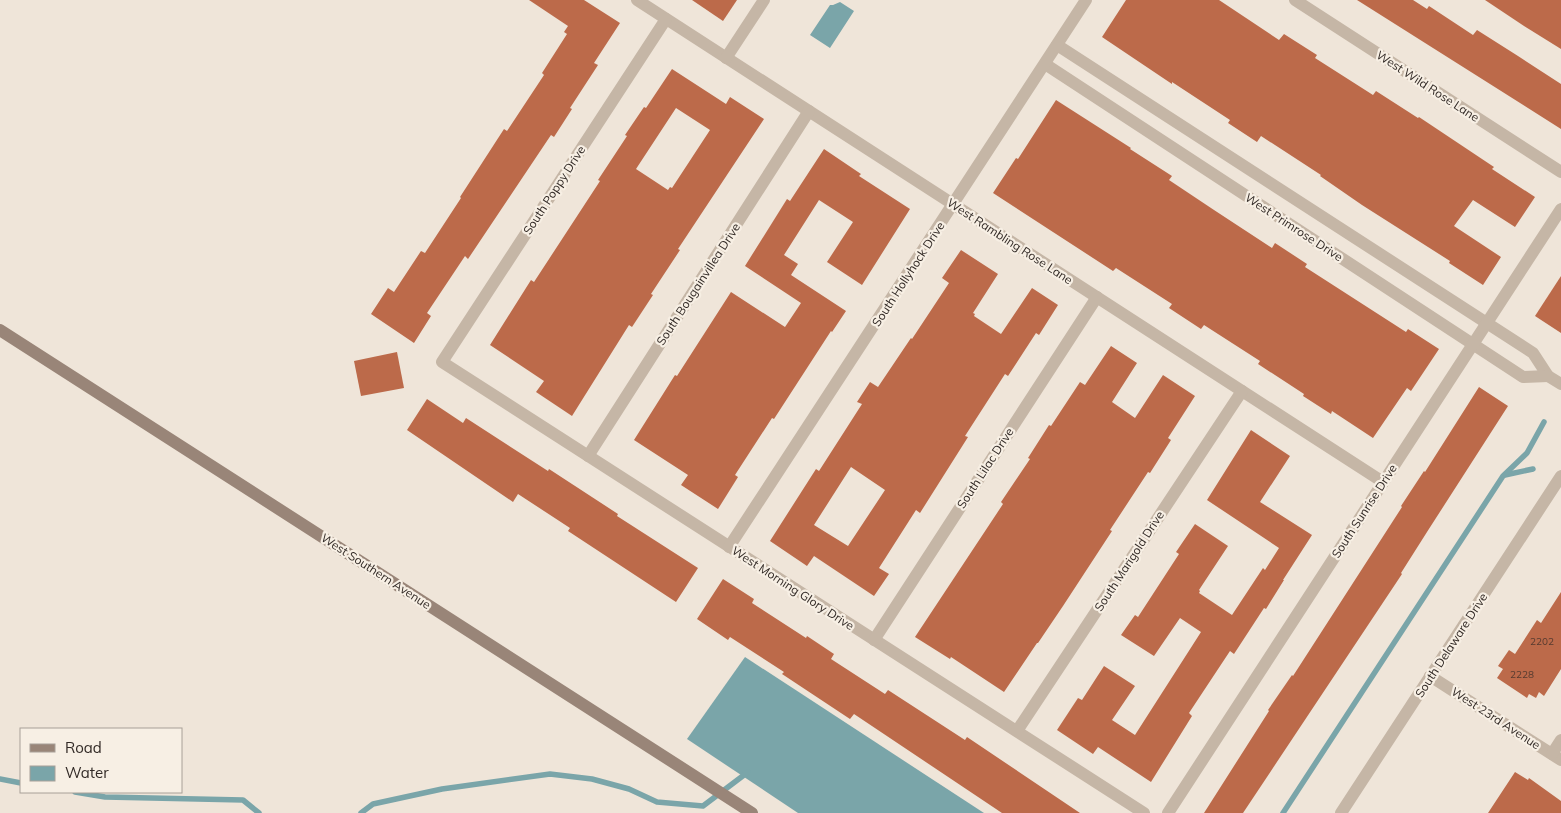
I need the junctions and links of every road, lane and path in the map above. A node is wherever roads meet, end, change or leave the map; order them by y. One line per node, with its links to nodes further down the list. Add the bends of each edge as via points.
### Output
1 (637, 0): 5 (street, West Rambling Rose Lane)
2 (764, 0): 7 (street)
3 (1086, 0): 6 (street, South Hollyhock Drive)
4 (1295, 0): 10 (street, West Wild Rose Lane)
5 (666, 18): 7 (street, West Rambling Rose Lane); 17 (street, South Poppy Drive)
6 (1057, 45): 8 (street, South Hollyhock Drive); 14 (street, West Primrose Drive)
7 (726, 58): 9 (street, West Rambling Rose Lane)
8 (1045, 64): 11 (street, South Hollyhock Drive); 16 (street, West Primrose Drive)
9 (809, 111): 11 (street, West Rambling Rose Lane); 21 (street, South Bougainvillea Drive)
10 (1561, 172)
11 (953, 204): 13 (street, West Rambling Rose Lane); 24 (street, South Hollyhock Drive)
12 (1561, 209): 14 (street, South Sunrise Drive)
13 (1097, 297): 20 (street, West Rambling Rose Lane); 25 (street, South Lilac Drive)
14 (1487, 323): 16 (street, South Sunrise Drive); 18 (street, West Primrose Drive, via 1533,353)
15 (0, 330): 30 (main road, West Southern Avenue)
16 (1473, 344): 18 (street, West Primrose Drive, via 1523,376); 23 (street, South Sunrise Drive)
17 (442, 362): 21 (street, West Morning Glory Drive)
18 (1548, 376): 19 (street, West Primrose Drive)
19 (1561, 384)
20 (1242, 391): 23 (street, West Rambling Rose Lane); 27 (street, South Marigold Drive)
21 (588, 456): 24 (street, West Morning Glory Drive)
22 (1561, 476): 26 (street, South Delaware Drive)
23 (1383, 482): 32 (street, South Sunrise Drive)
24 (729, 547): 25 (street, West Morning Glory Drive)
25 (874, 640): 27 (street, West Morning Glory Drive)
26 (1430, 676): 29 (street, West 23rd Avenue); 33 (street, South Delaware Drive)
27 (1017, 731): 31 (street, West Morning Glory Drive)
28 (1561, 740): 29 (street)
29 (1556, 757)
30 (752, 813)
31 (1144, 813)
32 (1168, 813)
33 (1341, 813)

